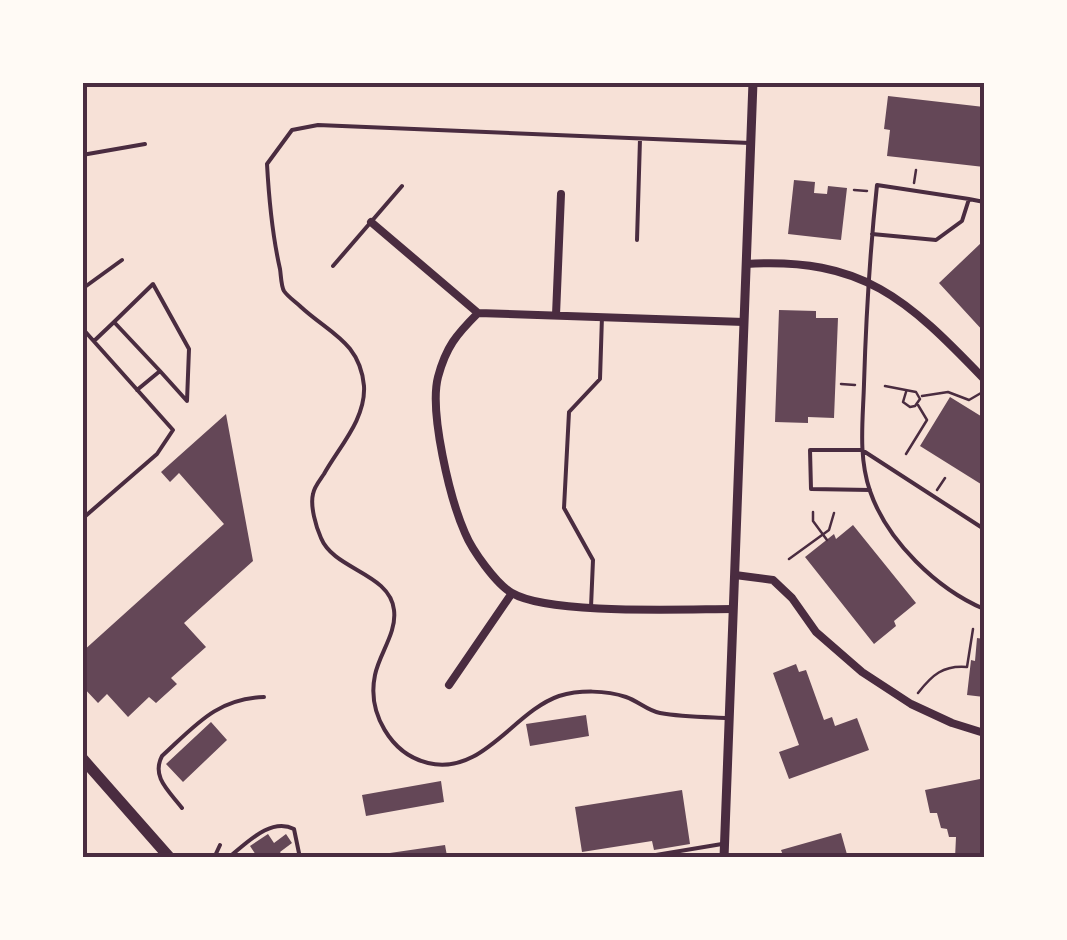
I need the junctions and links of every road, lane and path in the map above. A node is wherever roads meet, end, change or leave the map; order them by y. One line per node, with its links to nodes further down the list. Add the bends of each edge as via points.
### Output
1 (693, 82): 2 (lane)
2 (752, 83): 5 (street)
3 (640, 138): 5 (lane); 17 (lane); 61 (lane, via 318,124 292,130 267,164 284,291 342,337 362,368 364,393 346,441 313,492 312,507 322,542 386,590 394,610 374,697 387,734 414,758 463,761 542,704 582,692 626,697 656,713)
4 (146, 144): 6 (lane)
5 (750, 144): 19 (street)
6 (82, 154)
7 (916, 170): 10 (path)
8 (402, 186): 15 (lane)
9 (854, 190): 11 (path)
10 (913, 190): 11 (lane, via 877,185); 13 (lane)
11 (876, 192): 16 (lane)
12 (561, 194): 24 (street)
13 (970, 199): 14 (lane); 16 (lane, via 962,221 936,240)
14 (984, 202)
15 (371, 222): 20 (lane); 23 (street)
16 (872, 234): 21 (lane)
17 (637, 240)
18 (122, 260): 22 (lane)
19 (746, 264): 21 (street, via 808,263); 27 (street)
20 (333, 266)
21 (868, 280): 31 (street, via 913,309); 33 (lane)
22 (82, 289)
23 (478, 314): 24 (street); 53 (street, via 451,339 437,380 437,432 465,533)
24 (556, 315): 25 (street)
25 (602, 316): 27 (street); 54 (lane, via 600,379 569,412 564,508 593,560)
26 (114, 322): 29 (lane); 30 (lane); 30 (lane, via 153,284 189,348 187,401)
27 (744, 322): 52 (street)
28 (82, 328): 29 (lane)
29 (94, 341): 35 (lane)
30 (160, 371): 35 (lane)
31 (984, 379)
32 (841, 384): 33 (path)
33 (864, 385): 40 (lane)
34 (885, 386): 36 (path)
35 (137, 390): 47 (lane, via 173,430 157,454)
36 (906, 392): 38 (path); 39 (path, via 905,404)
37 (980, 394): 38 (path, via 969,400 948,392)
38 (920, 396): 39 (path)
39 (918, 404): 41 (path, via 927,420)
40 (862, 450): 43 (lane); 43 (lane, via 810,450 811,489); 44 (lane)
41 (906, 454)
42 (945, 478): 44 (path)
43 (870, 490): 55 (lane, via 924,572)
44 (933, 496): 48 (lane)
45 (813, 512): 49 (path)
46 (834, 513): 49 (path)
47 (82, 520)
48 (984, 529)
49 (823, 534): 50 (path); 51 (path)
50 (827, 540)
51 (789, 558)
52 (735, 575): 56 (street); 62 (street, via 773,580 816,632 862,672 910,704)
53 (512, 593): 54 (street); 58 (street)
54 (590, 607): 56 (street)
55 (984, 609)
56 (732, 610): 61 (street)
57 (973, 628): 59 (path, via 967,667 932,675)
58 (449, 685)
59 (918, 693)
60 (264, 696): 64 (lane, via 220,706 162,756 159,778)
61 (729, 718): 65 (street)
62 (984, 733)
63 (82, 758): 67 (main road)
64 (182, 808)
65 (725, 844): 71 (lane); 72 (street)
66 (220, 845): 68 (lane)
67 (167, 856)
68 (214, 858)
69 (228, 858): 70 (lane, via 279,825 294,829)
70 (300, 858)
71 (638, 858)
72 (724, 858)

